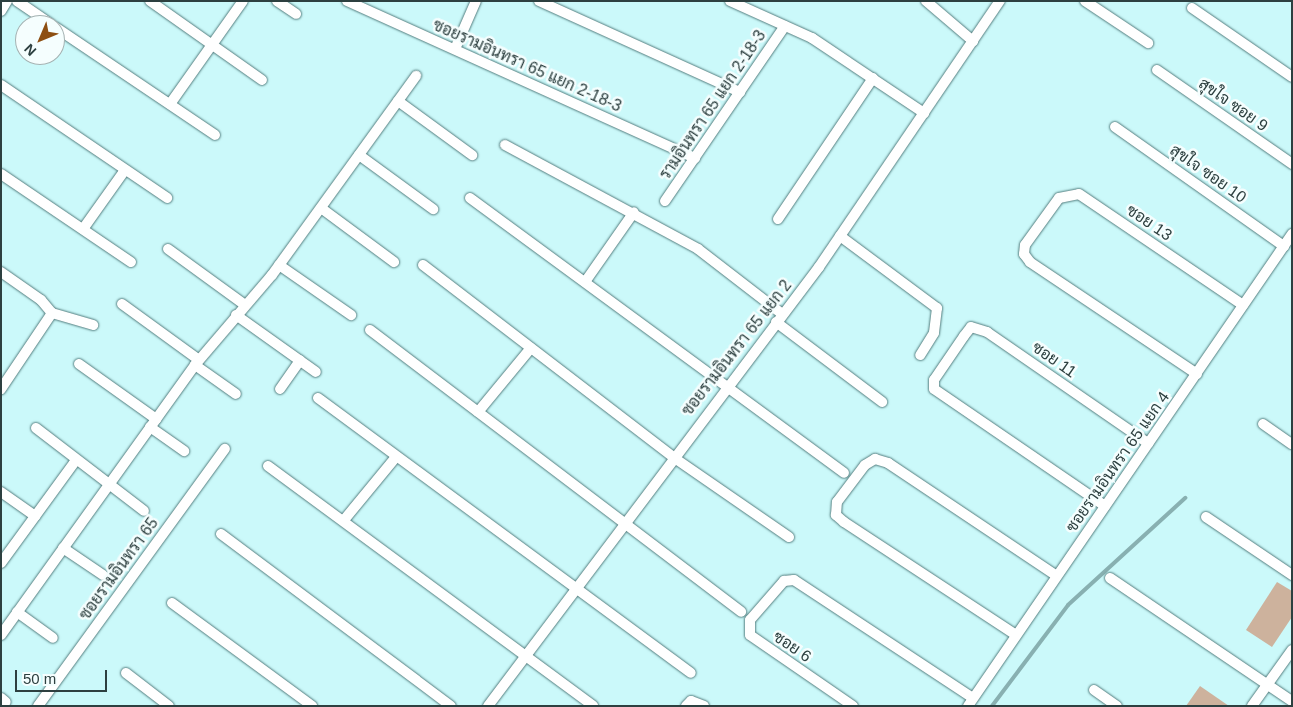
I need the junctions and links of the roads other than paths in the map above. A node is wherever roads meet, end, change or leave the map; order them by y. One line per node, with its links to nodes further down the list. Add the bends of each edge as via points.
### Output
1 (7, 1): 14 (street)
2 (16, 1): 16 (street)
3 (150, 1): 21 (street)
4 (243, 1): 21 (street)
5 (277, 1): 15 (street)
6 (347, 1): 22 (street, ซอยรามอินทรา 65 แยก 2-18-3)
7 (476, 1): 22 (street)
8 (539, 1): 29 (street)
9 (730, 1): 17 (street)
10 (926, 1): 19 (street)
11 (1000, 1): 19 (street, ซอยรามอินทรา 65 แยก 2)
12 (1085, 1): 20 (street)
13 (1192, 8): 25 (street)
14 (1, 11)
15 (296, 14)
16 (37, 15)
17 (785, 26): 26 (street, via 812,38); 29 (street, รามอินทรา 65 แยก 2-18-3)
18 (65, 34): 31 (street)
19 (974, 41): 32 (street, ซอยรามอินทรา 65 แยก 2)
20 (1148, 44)
21 (212, 45): 27 (street); 31 (street)
22 (455, 49): 38 (street, ซอยรามอินทรา 65 แยก 2-18-3)
23 (1157, 70): 39 (street, สุขใจ ซอย 9)
24 (416, 76): 30 (street)
25 (1292, 77)
26 (872, 78): 32 (street); 48 (street)
27 (262, 80)
28 (1, 85): 40 (street)
29 (740, 92): 38 (street, รามอินทรา 65 แยก 2-18-3)
30 (398, 101): 36 (street); 37 (street)
31 (170, 104): 34 (street)
32 (924, 114): 51 (street, ซอยรามอินทรา 65 แยก 2)
33 (1115, 127): 52 (street, สุขใจ ซอย 10)
34 (215, 135)
35 (505, 145): 47 (street)
36 (359, 155): 45 (street); 46 (street)
37 (472, 155)
38 (695, 158): 44 (street, รามอินทรา 65 แยก 2-18-3)
39 (1292, 164)
40 (125, 170): 42 (street); 49 (street)
41 (1, 174): 49 (street)
42 (167, 198)
43 (470, 198): 59 (street)
44 (665, 201)
45 (321, 208): 55 (street); 56 (street)
46 (433, 209)
47 (634, 212): 59 (street); 66 (street, via 698,249)
48 (778, 219)
49 (82, 229): 54 (street)
50 (1292, 234): 52 (street, ซอยรามอินทรา 65 แยก 4)
51 (840, 236): 66 (street, ซอยรามอินทรา 65 แยก 2); 70 (street, via 937,308 934,332)
52 (1284, 246): 62 (street, ซอยรามอินทรา 65 แยก 4)
53 (168, 249): 61 (street)
54 (131, 262)
55 (394, 262)
56 (279, 265): 61 (street); 65 (street)
57 (423, 265): 69 (street)
58 (1, 272): 63 (street, via 41,300)
59 (585, 282): 76 (street)
60 (122, 304): 72 (street)
61 (245, 305): 64 (street)
62 (1243, 306): 75 (street, ซอยรามอินทรา 65 แยก 4); 75 (street, ซอย 13, via 1079,194 1059,198 1025,245 1024,254 1030,262)
63 (52, 313): 67 (street); 78 (street)
64 (236, 315): 71 (street); 72 (street)
65 (352, 315)
66 (779, 318): 76 (street, ซอยรามอินทรา 65 แยก 2); 81 (street)
67 (93, 325)
68 (370, 330): 82 (street)
69 (531, 348): 82 (street); 91 (street)
70 (920, 354)
71 (300, 360): 74 (street); 77 (street)
72 (197, 362): 79 (street); 83 (street)
73 (79, 364): 83 (street)
74 (316, 372)
75 (1197, 374): 86 (street, ซอยรามอินทรา 65 แยก 4)
76 (726, 385): 91 (street, ซอยรามอินทรา 65 แยก 2); 94 (street)
77 (280, 388)
78 (1, 389)
79 (236, 394)
80 (318, 398): 90 (street)
81 (882, 402)
82 (478, 412): 102 (street)
83 (153, 423): 89 (street); 95 (street)
84 (1263, 424): 87 (street)
85 (36, 428): 92 (street)
86 (1148, 443): 97 (street, ซอยรามอินทรา 65 แยก 4); 97 (street, ซอย 11, via 981,328 971,327 950,356 934,380 934,389 941,397)
87 (1292, 444)
88 (225, 449): 127 (street, ซอยรามอินทรา 65)
89 (184, 451)
90 (396, 457): 101 (street); 111 (street)
91 (673, 457): 102 (street, ซอยรามอินทรา 65 แยก 2); 104 (street)
92 (76, 460): 95 (street); 99 (street)
93 (268, 466): 101 (street)
94 (844, 473)
95 (109, 485): 98 (street); 105 (street)
96 (1, 492): 99 (street)
97 (1104, 506): 109 (street, ซอยรามอินทรา 65 แยก 4)
98 (144, 511)
99 (35, 516): 106 (street)
100 (1206, 517): 108 (street)
101 (344, 520): 119 (street)
102 (626, 524): 111 (street, ซอยรามอินทรา 65 แยก 2); 114 (street)
103 (220, 534): 130 (street)
104 (789, 538)
105 (63, 548): 107 (street); 113 (street)
106 (1, 563)
107 (102, 575)
108 (1292, 575)
109 (1057, 576): 116 (street, ซอยรามอินทรา 65 แยก 4); 116 (street, via 875,459 837,502 836,515)
110 (1110, 578): 122 (street)
111 (576, 591): 119 (street, ซอยรามอินทรา 65 แยก 2); 121 (street)
112 (172, 603): 129 (street)
113 (17, 612): 115 (street); 117 (street)
114 (740, 612)
115 (1, 635)
116 (1016, 635): 125 (street, ซอยรามอินทรา 65 แยก 4)
117 (53, 638)
118 (1292, 650): 122 (street)
119 (525, 656): 131 (street, ซอยรามอินทรา 65 แยก 2); 132 (street)
120 (126, 673): 128 (street)
121 (691, 673)
122 (1268, 684): 124 (street); 136 (street)
123 (1094, 690): 135 (street)
124 (1292, 701)
125 (970, 702): 134 (street, ซอย 6, via 794,580 784,581 750,620 754,639)
126 (689, 704): 133 (street)
127 (38, 706)
128 (169, 706)
129 (312, 706)
130 (451, 706)
131 (488, 706)
132 (592, 706)
133 (704, 706)
134 (853, 706)
135 (1117, 706)
136 (1252, 706)

